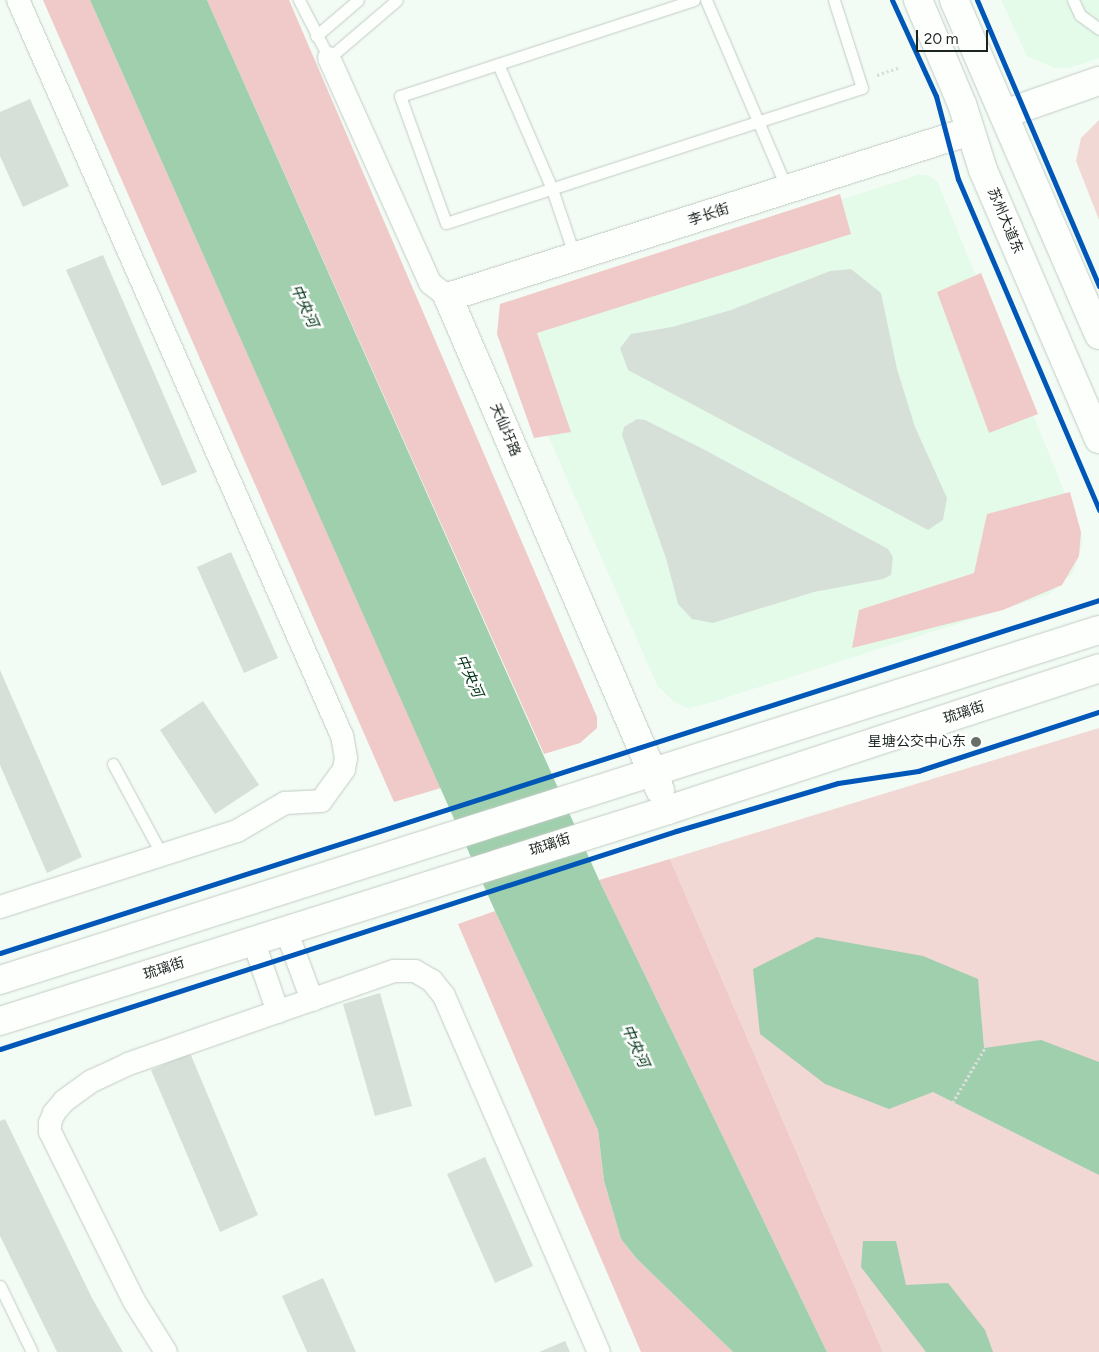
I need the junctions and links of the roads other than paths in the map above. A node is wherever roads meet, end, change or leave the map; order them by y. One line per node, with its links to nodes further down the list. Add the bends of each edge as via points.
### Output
1 (18, 0): 31 (street, via 342,736 346,758 344,769 321,801 273,807 238,831)
2 (299, 0): 12 (lane)
3 (358, 0): 12 (lane)
4 (397, 0): 13 (lane)
5 (694, 0): 14 (lane)
6 (706, 0): 18 (lane)
7 (834, 0): 18 (lane, via 862,88)
8 (918, 0): 19 (main road, 苏州大道东)
9 (954, 0): 17 (main road)
10 (1073, 0): 11 (lane, via 1080,15)
11 (1099, 29)
12 (316, 36): 13 (lane)
13 (329, 58): 23 (street, 天仙圩路, via 430,283)
14 (498, 64): 20 (lane); 20 (lane, via 400,96 446,223)
15 (1099, 81): 17 (main road)
16 (1099, 96): 17 (main road)
17 (1006, 120): 24 (main road)
18 (758, 122): 20 (lane); 21 (lane)
19 (970, 131): 21 (main road, 李长街); 25 (main road, 苏州大道东, via 983,170)
20 (552, 189): 22 (lane)
21 (787, 190): 22 (main road, 李长街)
22 (575, 257): 23 (main road, 李长街)
23 (448, 297): 29 (main road, 天仙圩路)
24 (1099, 335)
25 (1099, 439)
26 (1099, 630): 29 (main road)
27 (1099, 668): 30 (main road, 琉璃街)
28 (113, 764): 31 (lane)
29 (654, 773): 30 (main road, 天仙圩路); 35 (main road)
30 (668, 810): 33 (main road, 琉璃街, via 579,835)
31 (162, 855): 32 (street)
32 (0, 907)
33 (286, 930): 34 (main road, 琉璃街); 36 (street)
34 (253, 940): 37 (street); 38 (main road, 琉璃街)
35 (0, 980)
36 (312, 1000): 37 (street); 42 (street, via 394,971 416,971 432,981 444,996)
37 (278, 1012): 41 (street, via 128,1064 92,1081 64,1100 50,1123 50,1132 134,1301)
38 (0, 1021)
39 (0, 1286): 40 (lane)
40 (32, 1352)
41 (166, 1352)
42 (599, 1352)

